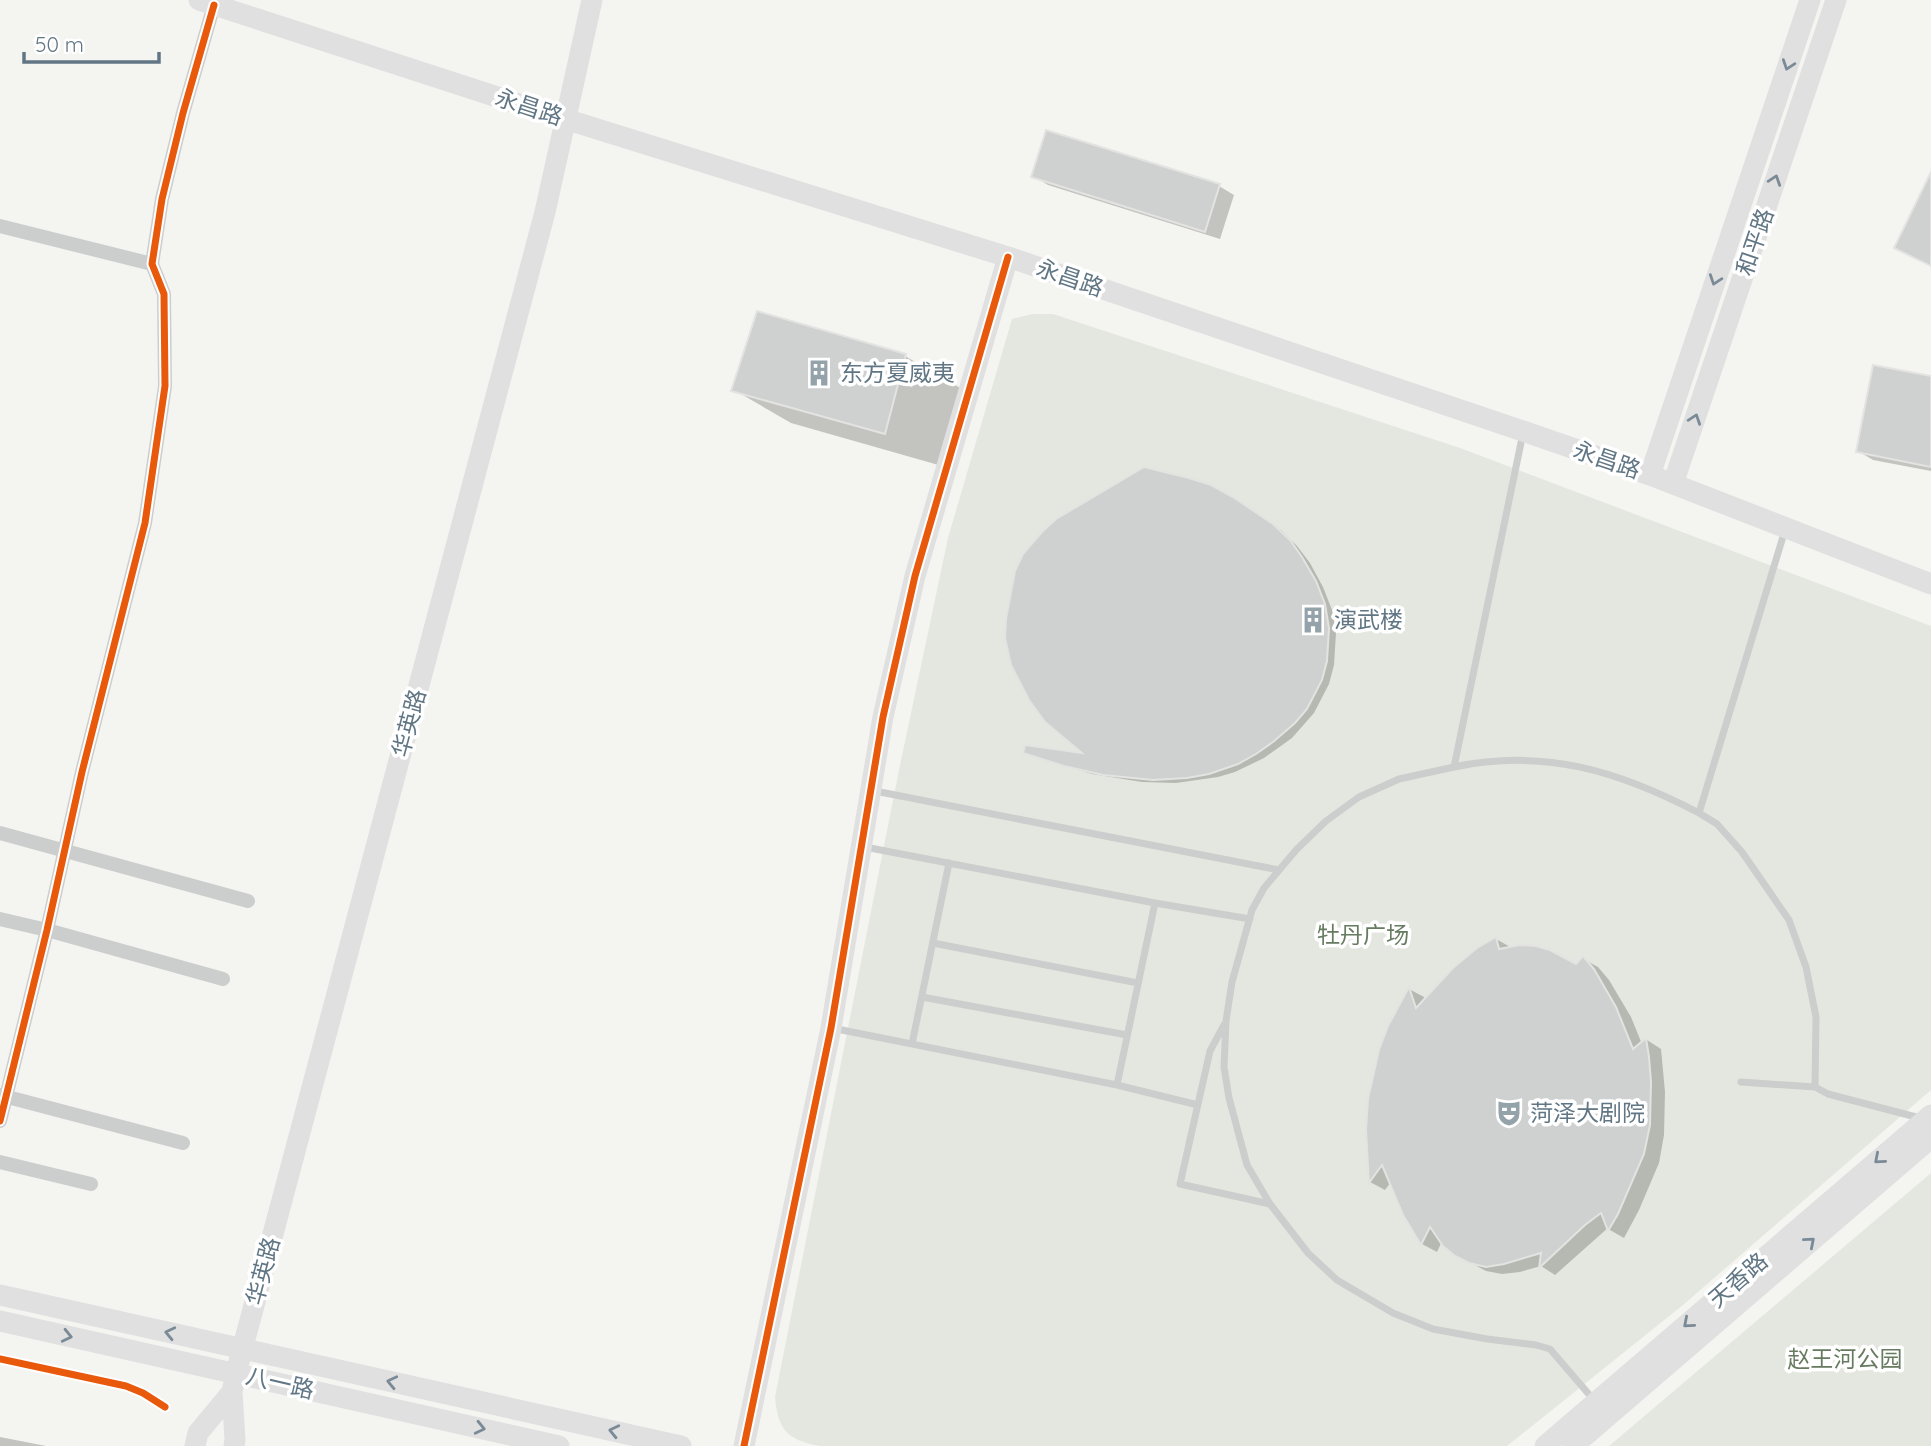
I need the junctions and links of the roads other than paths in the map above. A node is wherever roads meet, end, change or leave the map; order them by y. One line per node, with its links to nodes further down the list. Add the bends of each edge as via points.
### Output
1 (592, 0): 5 (main road, 华英路)
2 (1810, 0): 10 (main road, 和平路, one-way to 10)
3 (1836, 0): 11 (main road, 和平路, one-way to 3)
4 (206, 2): 5 (main road, 永昌路); 8 (street)
5 (565, 119): 7 (main road, 永昌路); 48 (main road, 华英路, via 541,225)
6 (0, 226): 8 (street)
7 (1008, 257): 9 (main road, 永昌路); 15 (main road, via 915,576 883,717)
8 (152, 264): 19 (street, via 164,294 165,386 145,523)
9 (1523, 431): 10 (main road, 永昌路); 14 (lane)
10 (1650, 475): 11 (main road, 永昌路)
11 (1673, 484): 12 (main road, 永昌路)
12 (1786, 526): 13 (main road, 永昌路); 16 (lane)
13 (1931, 584)
14 (1454, 767): 16 (lane, via 1481,761 1554,762 1589,768 1634,782); 21 (lane, via 1399,779 1359,797 1326,821)
15 (872, 790): 18 (main road); 21 (lane)
16 (1699, 813): 37 (lane, via 1717,824 1742,852 1789,920 1806,967 1816,1017)
17 (0, 833): 19 (street)
18 (863, 847): 20 (lane); 32 (main road)
19 (64, 851): 22 (street); 26 (street)
20 (949, 863): 23 (lane); 27 (lane)
21 (1279, 870): 25 (lane, via 1264,888)
22 (248, 901)
23 (1155, 903): 25 (lane); 29 (lane)
24 (0, 919): 26 (street)
25 (1250, 919): 31 (lane)
26 (47, 930): 28 (street); 38 (street)
27 (933, 943): 29 (lane); 30 (lane)
28 (223, 979)
29 (1138, 983): 33 (lane)
30 (922, 997): 33 (lane); 34 (lane)
31 (1226, 1021): 39 (lane, via 1210,1051); 45 (lane, via 1224,1067 1229,1098 1247,1165)
32 (831, 1028): 34 (lane); 54 (main road)
33 (1127, 1035): 36 (lane)
34 (912, 1044): 36 (lane)
35 (1741, 1082): 37 (lane)
36 (1117, 1085): 39 (lane)
37 (1815, 1087): 41 (lane)
38 (3, 1096): 40 (street); 42 (street)
39 (1198, 1105): 45 (lane, via 1180,1184)
40 (0, 1121)
41 (1930, 1123): 49 (main road, 天香路)
42 (183, 1143)
43 (0, 1162): 44 (street)
44 (91, 1185)
45 (1270, 1204): 49 (lane, via 1308,1253 1338,1280 1393,1313 1433,1329 1550,1349)
46 (0, 1295): 53 (main road, one-way to 46)
47 (0, 1321): 48 (main road, 八一路, one-way to 48)
48 (234, 1383): 50 (main road, via 198,1433); 51 (main road, 华英路); 52 (main road, 八一路, one-way to 52)
49 (1601, 1409): 55 (main road, 天香路); 56 (main road, 天香路)
50 (195, 1446)
51 (234, 1446)
52 (559, 1446)
53 (681, 1446)
54 (744, 1446)
55 (1545, 1446)
56 (1573, 1446)

